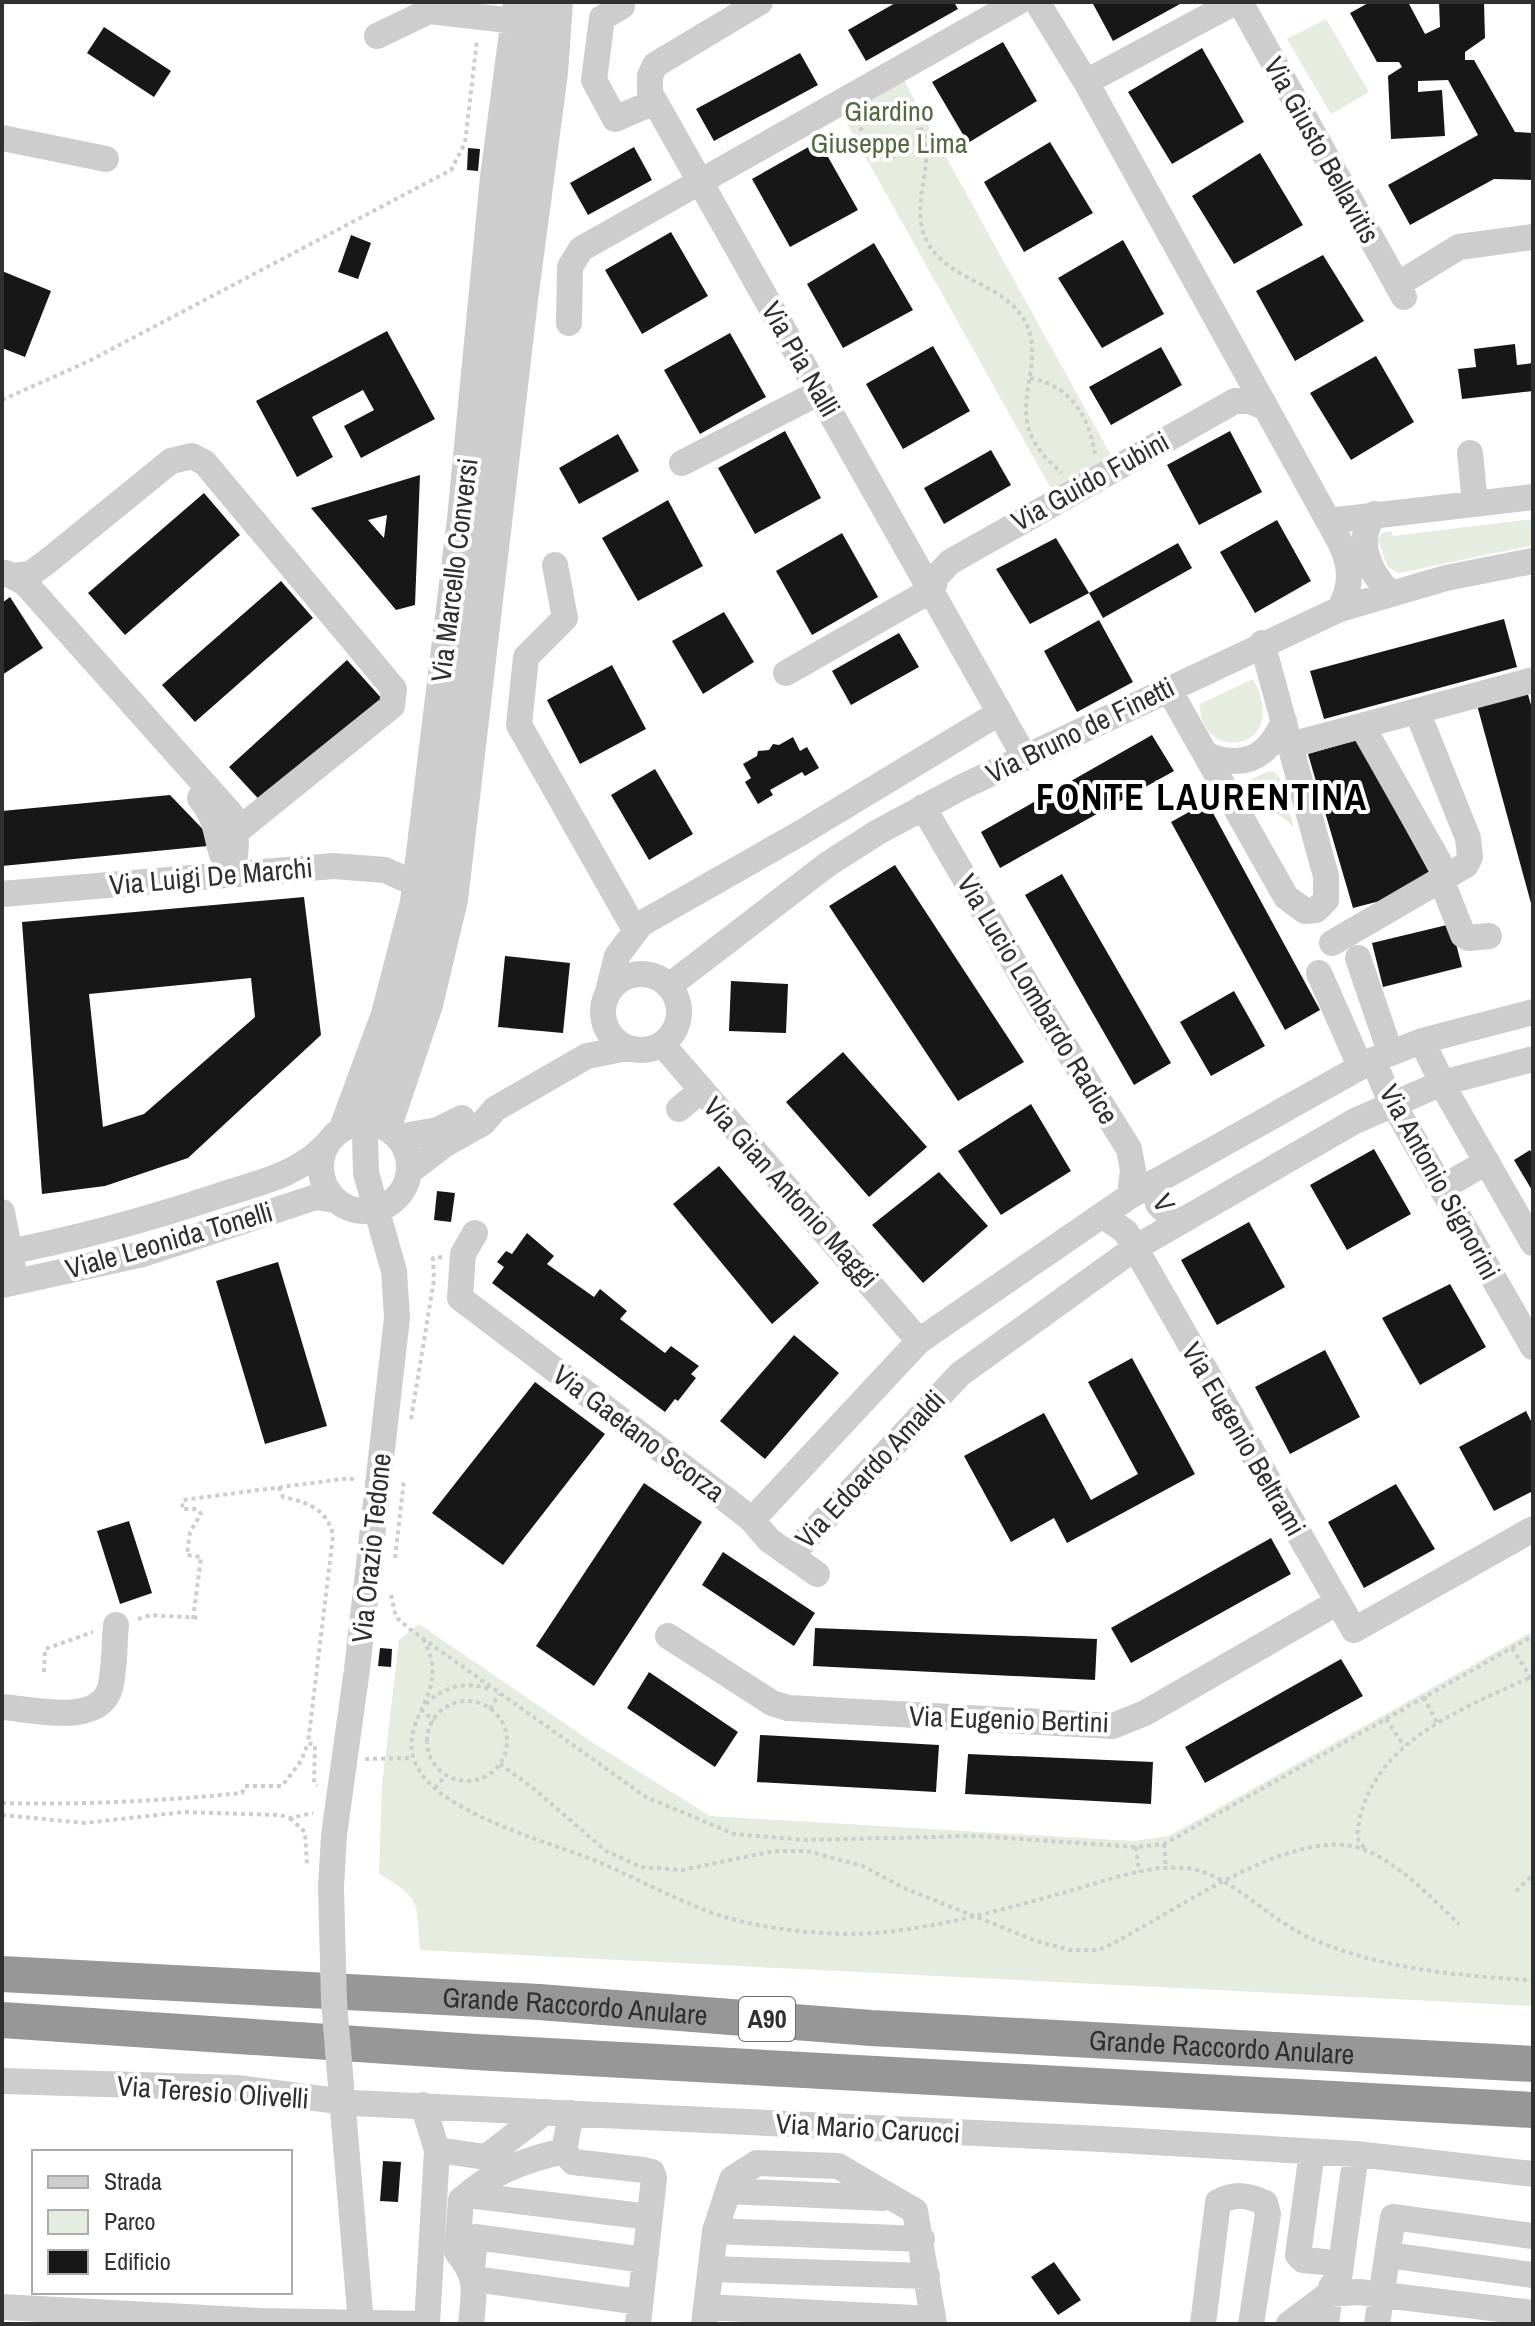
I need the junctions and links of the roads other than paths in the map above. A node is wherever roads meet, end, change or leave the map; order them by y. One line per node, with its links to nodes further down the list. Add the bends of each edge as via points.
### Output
1 (539, 2): 67 (street, Via Marcello Conversi, via 435,894 420,969)
2 (560, 2): 67 (street, Via Marcello Conversi, via 455,900 430,1005)
3 (760, 2): 11 (street, via 655,65 650,76)
4 (1018, 2): 14 (street)
5 (1037, 2): 10 (street)
6 (1238, 2): 10 (street); 15 (street, Via Giusto Bellavitis, via 1400,291 1459,247)
7 (622, 6): 11 (street, via 602,18 594,80 615,119)
8 (515, 11): 9 (street, via 480,16 429,11); 45 (street, Via Marcello Conversi)
9 (377, 36)
10 (1086, 82): 18 (street)
11 (654, 102): 14 (street, Via Pia Nalli)
12 (2, 138): 13 (street)
13 (106, 159)
14 (699, 182): 16 (street, via 575,254 568,280); 17 (street, Via Pia Nalli)
15 (1533, 237)
16 (569, 323)
17 (820, 392): 20 (street); 28 (street, Via Pia Nalli)
18 (1264, 407): 24 (street); 28 (street, Via Guido Fubini, via 1235,401 1119,464 950,562)
19 (1470, 453): 22 (street)
20 (682, 463)
21 (1533, 497): 22 (street)
22 (1475, 503): 23 (street)
23 (1375, 514): 24 (street); 29 (street, via 1365,529 1365,552)
24 (1328, 521): 30 (street, via 1350,571)
25 (1533, 561): 29 (street, Via Bruno de Finetti)
26 (555, 565): 47 (street, via 565,618 526,657 519,725)
27 (8, 574): 42 (street, via 25,583 231,814); 42 (street, via 30,574 171,461 192,456 205,463 394,689 396,698); 44 (street, via 203,802 216,820 217,847)
28 (933, 589): 32 (street); 36 (street, Via Pia Nalli)
29 (1390, 593): 30 (street, Via Bruno de Finetti)
30 (1340, 609): 31 (street, Via Bruno de Finetti)
31 (1262, 643): 34 (street, Via Bruno de Finetti); 38 (street)
32 (786, 673)
33 (1533, 680): 35 (street)
34 (1168, 688): 39 (street); 40 (street, Via Bruno de Finetti)
35 (1417, 711): 37 (street); 43 (street, via 1468,838 1466,865)
36 (999, 713): 40 (street, Via Pia Nalli, via 1019,747); 47 (street, Via Bruno de Finetti)
37 (1362, 726): 38 (street); 43 (street)
38 (1287, 733): 39 (street, via 1255,760 1233,763); 39 (street, via 1327,885 1323,905 1310,911 1286,897)
39 (1207, 755)
40 (1019, 759): 41 (street, Via Bruno de Finetti)
41 (923, 807): 52 (street, Via Bruno de Finetti, via 828,864); 72 (street, Via Lucio Lombardo Radice, via 1129,1149 1134,1176)
42 (237, 831): 44 (street)
43 (1440, 871): 48 (street, via 1463,935); 49 (street)
44 (231, 874): 45 (street, Via Luigi De Marchi, via 333,866 385,870); 46 (street, Via Luigi De Marchi)
45 (416, 884): 67 (street, Via Marcello Conversi, via 384,1014)
46 (2, 894)
47 (634, 928): 53 (street, via 617,956)
48 (1489, 936)
49 (1332, 943)
50 (1358, 958): 60 (street)
51 (1319, 973): 60 (street)
52 (669, 986): 53 (street, via 649,974 637,974 626,976); 57 (street, via 679,1017)
53 (608, 992): 55 (street, via 603,1003)
54 (1533, 1012): 56 (street, Via Edoardo Amaldi)
55 (605, 1026): 58 (street); 59 (street)
56 (1422, 1041): 60 (street, Via Edoardo Amaldi); 62 (street, Via Antonio Signorini)
57 (662, 1044): 58 (street, via 645,1050); 63 (street, Via Gian Antonio Maggi)
58 (627, 1048): 59 (street)
59 (587, 1056): 66 (street)
60 (1375, 1059): 64 (street, Via Antonio Signorini); 70 (street, Via Edoardo Amaldi)
61 (1533, 1059): 62 (street, Via Edoardo Amaldi)
62 (1442, 1083): 64 (street, Via Edoardo Amaldi); 68 (street, Via Antonio Signorini)
63 (700, 1091): 65 (street); 83 (street, Via Gian Antonio Maggi)
64 (1393, 1103): 71 (street, Via Antonio Signorini); 77 (street, Via Edoardo Amaldi)
65 (679, 1109)
66 (492, 1111): 67 (street, via 470,1114 438,1130); 69 (street, via 483,1123)
67 (364, 1132): 69 (street, via 409,1159); 73 (street, via 321,1175); 74 (street, Via Orazio Tedone, via 366,1173); 81 (street, Viale Leonida Tonelli, via 278,1176 118,1229)
68 (1487, 1162): 71 (street); 79 (street, Via Antonio Signorini)
69 (409, 1172): 74 (street, via 398,1196)
70 (1154, 1182): 72 (street, Via Edoardo Amaldi); 77 (street, V, via 1158,1204)
71 (1443, 1187): 84 (street, Via Antonio Signorini)
72 (1130, 1196): 76 (street, Via Edoardo Amaldi)
73 (335, 1200): 74 (street, Viale Leonida Tonelli, via 352,1209); 82 (street, Viale Leonida Tonelli, via 316,1197 143,1254)
74 (376, 1210): 124 (street, Via Orazio Tedone, bridge, via 394,1271 397,1318 357,1669 335,1826 319,1881)
75 (2, 1212): 81 (street)
76 (1102, 1215): 80 (street, via 1124,1229); 83 (street, Via Edoardo Amaldi)
77 (1177, 1222): 80 (street, Via Edoardo Amaldi)
78 (469, 1243): 85 (street, Via Gaetano Scorza, via 460,1298)
79 (1533, 1243)
80 (1135, 1248): 87 (street, Via Edoardo Amaldi, via 960,1374); 89 (street, Via Eugenio Beltrami)
81 (7, 1252): 82 (street, via 13,1269)
82 (2, 1284)
83 (919, 1341): 85 (street, Via Edoardo Amaldi)
84 (1533, 1346)
85 (752, 1520): 87 (street, Via Edoardo Amaldi, via 769,1540)
86 (1533, 1529): 89 (street, Via Eugenio Beltrami, via 1354,1630)
87 (792, 1554): 88 (street, via 803,1568)
88 (817, 1574)
89 (1338, 1602): 91 (street, Via Eugenio Bertini, via 1145,1713 1113,1726 788,1708)
90 (115, 1625): 92 (street, via 110,1687 98,1706 83,1712)
91 (668, 1636)
92 (2, 1707)
93 (2, 1974): 95 (highway, Grande Raccordo Anulare / A90)
94 (2, 2020): 98 (highway, Grande Raccordo Anulare / A90, via 476,2052)
95 (1533, 2064)
96 (2, 2081): 97 (street, Via Teresio Olivelli, via 237,2088 353,2103)
97 (423, 2105): 99 (street, Via Mario Carucci); 100 (street)
98 (1533, 2110)
99 (558, 2113): 100 (street, via 486,2157); 101 (street); 102 (street, Via Mario Carucci)
100 (437, 2150): 125 (street)
101 (564, 2151): 104 (street, via 515,2163); 105 (street, via 573,2162 652,2172)
102 (1335, 2153): 103 (street, Via Mario Carucci); 115 (street, via 1339,2279); 115 (street, via 1298,2255)
103 (1533, 2174)
104 (467, 2195): 105 (street); 112 (street, via 461,2200 457,2252)
105 (650, 2217): 110 (street)
106 (715, 2231): 108 (street); 108 (street, via 732,2179 757,2163 800,2161 838,2166 895,2198 915,2211); 111 (street)
107 (1533, 2236): 109 (street, via 1393,2217)
108 (922, 2239): 114 (street)
109 (1388, 2255): 113 (street); 116 (street)
110 (645, 2260): 112 (street, via 475,2237); 118 (street)
111 (711, 2269): 114 (street); 121 (street)
112 (473, 2274): 118 (street); 123 (street)
113 (1533, 2275)
114 (927, 2276): 122 (street)
115 (1329, 2281): 116 (street); 128 (street); 130 (street)
116 (1381, 2293): 119 (street); 131 (street)
117 (2, 2307): 120 (street)
118 (639, 2313)
119 (1533, 2313)
120 (260, 2314): 125 (street)
121 (705, 2316): 122 (street)
122 (934, 2322)
123 (477, 2323)
124 (361, 2324)
125 (427, 2324)
126 (1203, 2324): 127 (street, via 1218,2202 1232,2195 1265,2203 1268,2214)
127 (1251, 2324)
128 (1289, 2324): 129 (street)
129 (1296, 2324)
130 (1326, 2324)
131 (1377, 2324)

